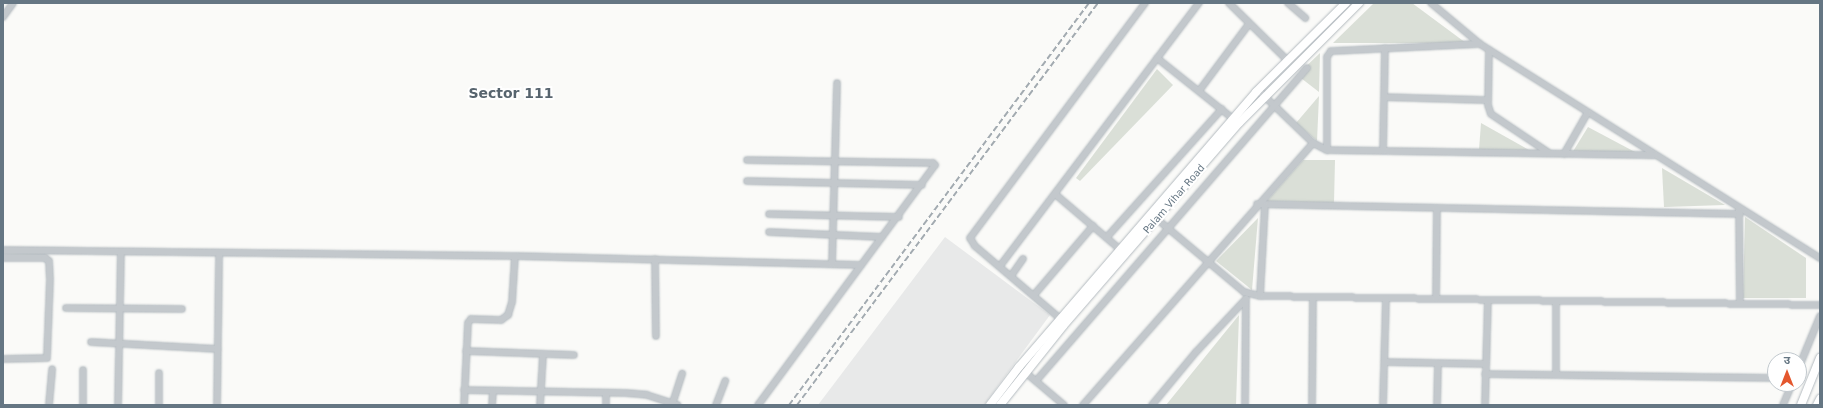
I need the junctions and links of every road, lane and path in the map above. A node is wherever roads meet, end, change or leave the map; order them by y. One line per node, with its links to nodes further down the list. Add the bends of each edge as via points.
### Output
1 (13, 3): 9 (street)
2 (1145, 3): 66 (street, via 971,235 973,244)
3 (1199, 3): 15 (street)
4 (1229, 3): 11 (street)
5 (1288, 3): 10 (street)
6 (1346, 3): 16 (street, Palam Vihar Road)
7 (1359, 3): 20 (street, Palam Vihar Road)
8 (1431, 3): 12 (street)
9 (3, 17)
10 (1305, 18)
11 (1249, 24): 16 (street); 19 (street)
12 (1480, 44): 13 (street); 14 (street)
13 (1384, 48): 21 (street); 28 (street, via 1334,50 1328,53)
14 (1489, 50): 22 (street); 25 (street)
15 (1157, 58): 19 (street); 38 (street)
16 (1288, 61): 20 (street, Palam Vihar Road)
17 (1307, 68): 23 (street)
18 (837, 83): 34 (street)
19 (1199, 91): 24 (street)
20 (1261, 93): 23 (street); 26 (street, Palam Vihar Road)
21 (1384, 97): 22 (street); 29 (street)
22 (1488, 100): 30 (street, via 1494,117)
23 (1272, 105): 27 (street); 49 (street)
24 (1222, 109): 26 (street); 53 (street)
25 (1588, 112): 31 (street); 32 (street)
26 (1236, 121): 47 (street, Palam Vihar Road); 56 (street, Palam Vihar Road)
27 (1314, 143): 28 (street); 39 (street)
28 (1327, 150): 29 (street)
29 (1383, 151): 30 (street)
30 (1550, 154): 31 (street)
31 (1564, 154): 32 (street)
32 (1656, 155): 41 (street)
33 (747, 160): 34 (street)
34 (836, 160): 36 (street); 37 (street, via 935,164)
35 (747, 181): 36 (street)
36 (835, 183): 37 (street); 44 (street)
37 (922, 185): 46 (street)
38 (1055, 194): 48 (street); 66 (street)
39 (1257, 204): 40 (street); 63 (street)
40 (1265, 205): 42 (street); 69 (street)
41 (1738, 207): 45 (street); 60 (street)
42 (1437, 208): 45 (street); 73 (street)
43 (769, 214): 44 (street)
44 (833, 214): 46 (street); 51 (street)
45 (1740, 214): 76 (street)
46 (899, 217): 52 (street)
47 (1157, 219): 49 (street); 56 (street, Palam Vihar Road)
48 (1093, 226): 53 (street); 68 (street)
49 (1167, 228): 63 (street); 105 (street)
50 (769, 232): 51 (street)
51 (833, 234): 52 (street); 64 (street)
52 (882, 237): 65 (street)
53 (1106, 237): 56 (street)
54 (3, 250): 55 (street)
55 (121, 252): 57 (street); 79 (street)
56 (1123, 252): 82 (street, Palam Vihar Road)
57 (219, 254): 58 (street); 86 (street)
58 (515, 256): 61 (street); 87 (street, via 512,302 508,315 501,320 469,320)
59 (3, 258): 92 (street, via 47,259 50,279 47,358)
60 (1820, 258)
61 (655, 259): 64 (street); 83 (street)
62 (1023, 259): 67 (street)
63 (1206, 262): 70 (street); 127 (street)
64 (832, 264): 65 (street)
65 (861, 264): 123 (street)
66 (1000, 266): 67 (street)
67 (1011, 276): 68 (street)
68 (1034, 295): 82 (street)
69 (1260, 296): 70 (street); 71 (street)
70 (1247, 297): 128 (street); 129 (street)
71 (1313, 297): 72 (street); 130 (street)
72 (1386, 298): 73 (street); 93 (street)
73 (1436, 299): 74 (street)
74 (1488, 300): 75 (street); 95 (street)
75 (1556, 300): 76 (street); 102 (street)
76 (1740, 303): 77 (street)
77 (1820, 305)
78 (66, 308): 79 (street)
79 (118, 309): 80 (street); 85 (street)
80 (182, 309)
81 (1820, 316): 88 (street)
82 (1063, 320): 98 (street, Palam Vihar Road); 124 (street, Palam Vihar Road)
83 (656, 336)
84 (91, 342): 85 (street)
85 (119, 345): 86 (street); 115 (street)
86 (218, 349): 117 (street)
87 (466, 351): 89 (street); 106 (street)
88 (1805, 352)
89 (543, 354): 90 (street); 109 (street)
90 (574, 355)
91 (1820, 358): 135 (street)
92 (3, 359)
93 (1385, 362): 94 (street); 131 (street)
94 (1438, 363): 95 (street); 132 (street)
95 (1485, 364): 101 (street)
96 (52, 370): 113 (street)
97 (83, 370): 114 (street)
98 (1025, 372): 105 (street); 125 (street, Palam Vihar Road)
99 (159, 373): 116 (street)
100 (682, 374): 112 (street)
101 (1485, 374): 102 (street); 133 (street)
102 (1556, 375): 103 (street)
103 (1767, 378)
104 (725, 381): 122 (street)
105 (1036, 381): 126 (street)
106 (464, 390): 107 (street); 118 (street)
107 (493, 391): 109 (street); 119 (street)
108 (1789, 392): 134 (street)
109 (541, 393): 110 (street); 120 (street)
110 (606, 393): 112 (street, via 647,395); 121 (street)
111 (1820, 398): 136 (street)
112 (674, 404)
113 (50, 405)
114 (83, 405)
115 (118, 405)
116 (159, 405)
117 (216, 405)
118 (464, 405)
119 (492, 405)
120 (540, 405)
121 (606, 405)
122 (716, 405)
123 (758, 405)
124 (990, 405)
125 (1000, 405)
126 (1064, 405)
127 (1083, 405)
128 (1152, 405)
129 (1245, 405)
130 (1312, 405)
131 (1383, 405)
132 (1437, 405)
133 (1485, 405)
134 (1783, 405)
135 (1801, 405)
136 (1817, 405)

